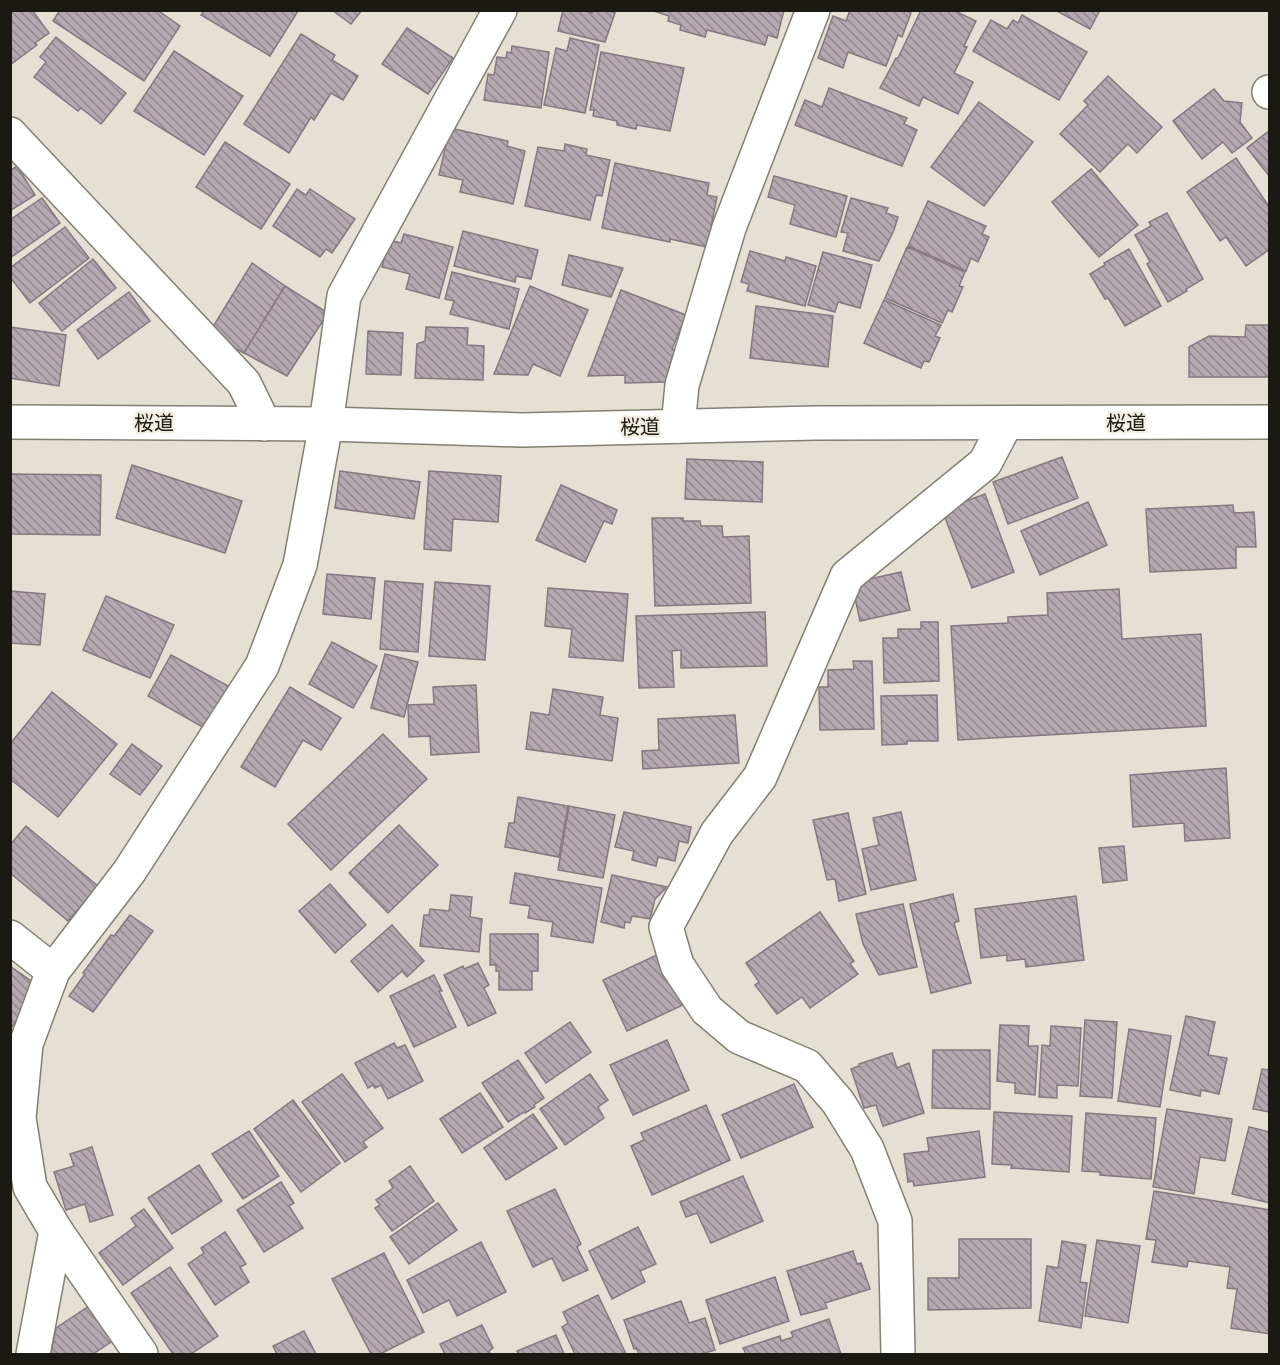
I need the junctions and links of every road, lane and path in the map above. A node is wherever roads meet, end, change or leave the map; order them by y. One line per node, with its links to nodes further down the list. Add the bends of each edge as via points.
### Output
1 (500, 10): 8 (street, via 344,296)
2 (813, 10): 9 (street, via 729,228 682,385)
3 (10, 134): 7 (street, via 244,383)
4 (10, 422): 7 (street, 桜道)
5 (1269, 422): 6 (street, 桜道)
6 (1006, 423): 9 (street, 桜道); 15 (street, via 986,463 847,576 760,777 717,833 666,927 677,965 706,1010 739,1037 807,1066 838,1102 867,1149 895,1221)
7 (264, 424): 8 (street, 桜道)
8 (326, 424): 9 (street, 桜道, via 522,430); 11 (street, via 300,565 262,666 129,872)
9 (678, 426)
10 (10, 937): 11 (street)
11 (53, 971): 12 (street, via 26,1044 19,1118 30,1187)
12 (56, 1231): 13 (street); 14 (street)
13 (33, 1354)
14 (141, 1354)
15 (898, 1354)

